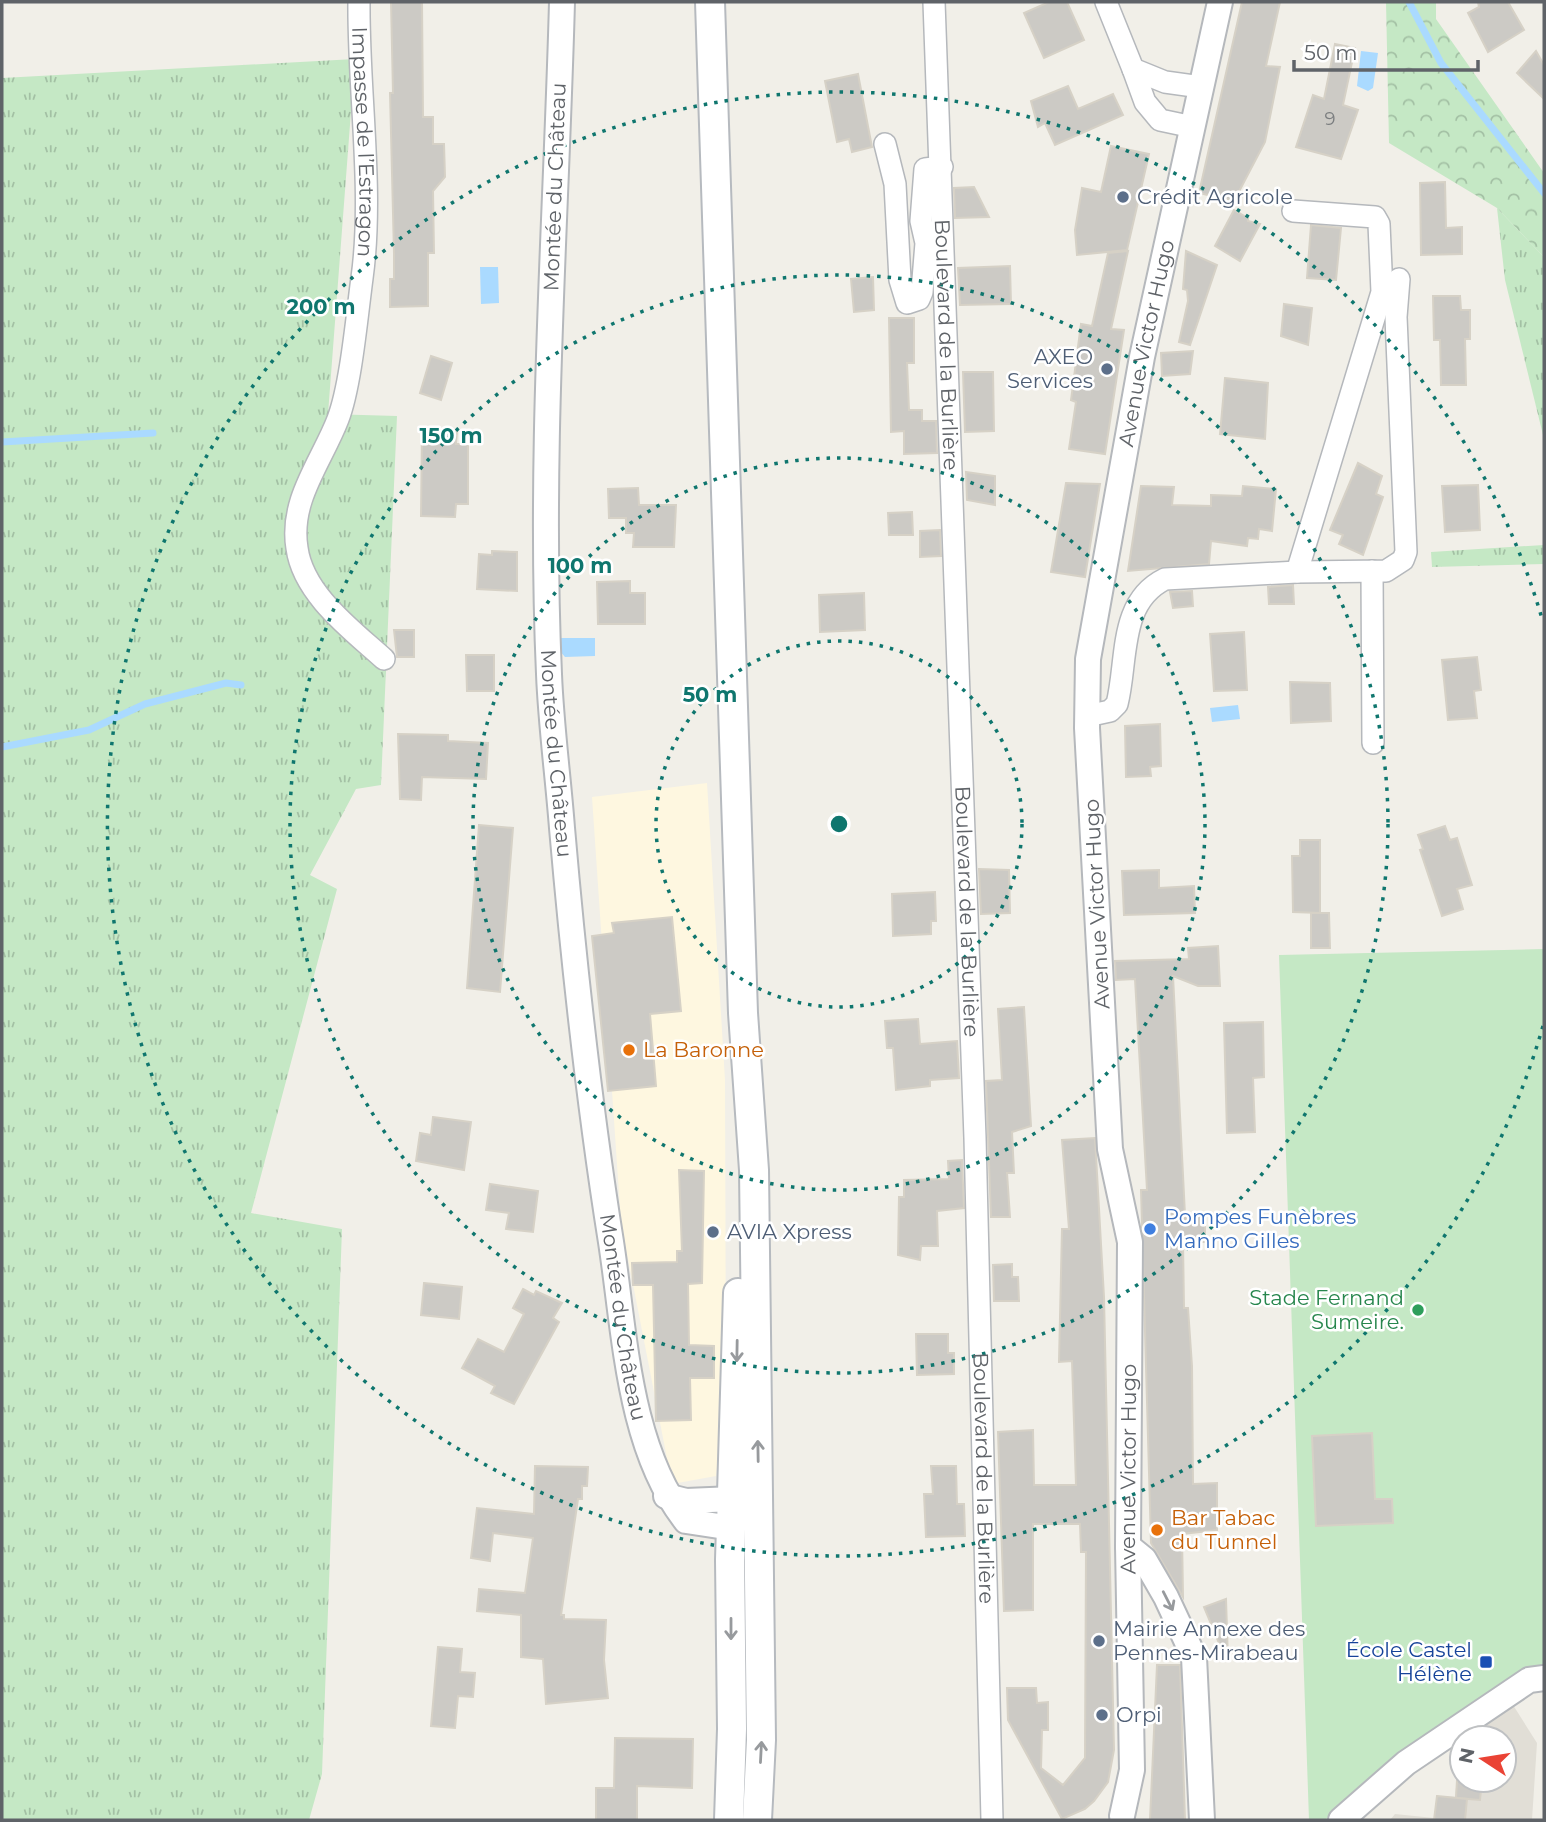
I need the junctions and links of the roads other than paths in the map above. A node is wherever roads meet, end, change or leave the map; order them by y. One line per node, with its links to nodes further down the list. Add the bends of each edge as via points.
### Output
1 (359, 2): 16 (street, Impasse de l’Estragon, via 365,230 362,276 339,417 298,507 297,549 308,578 338,617)
2 (562, 2): 19 (street, Montée du Château, via 547,418 549,676 570,929 600,1170 643,1440 666,1496)
3 (710, 2): 19 (main road, via 743,1013)
4 (934, 2): 11 (street, Boulevard de la Burlière)
5 (1106, 2): 7 (street)
6 (1220, 2): 8 (street, Avenue Victor Hugo)
7 (1133, 69): 8 (street, via 1165,82); 9 (street, via 1145,102 1160,120)
8 (1201, 88): 9 (street, Avenue Victor Hugo)
9 (1194, 127): 17 (street, Avenue Victor Hugo, via 1142,357 1118,488 1088,659)
10 (885, 144): 11 (street, via 895,184 900,280 907,303 919,299 922,292 925,169)
11 (942, 167): 25 (street, Boulevard de la Burlière, via 975,1138)
12 (1293, 211): 15 (street, via 1375,217 1382,292)
13 (1399, 279): 14 (street, via 1396,317 1406,552 1395,568)
14 (1372, 571): 15 (street); 18 (street)
15 (1297, 572): 17 (street, via 1156,583 1141,597 1131,617 1117,704 1110,711)
16 (384, 659)
17 (1087, 716): 20 (street, Avenue Victor Hugo, via 1110,1149 1130,1242)
18 (1373, 743)
19 (740, 1509): 23 (main road, one-way to 23); 24 (main road, one-way to 19, via 761,1740 757,1567)
20 (1128, 1546): 22 (street, Avenue Victor Hugo, via 1132,1770); 26 (street, one-way to 26, via 1144,1559 1194,1657)
21 (1544, 1678): 27 (street, via 1529,1680 1406,1763)
22 (1122, 1819)
23 (729, 1820)
24 (757, 1820)
25 (992, 1820)
26 (1202, 1820)
27 (1341, 1820)

